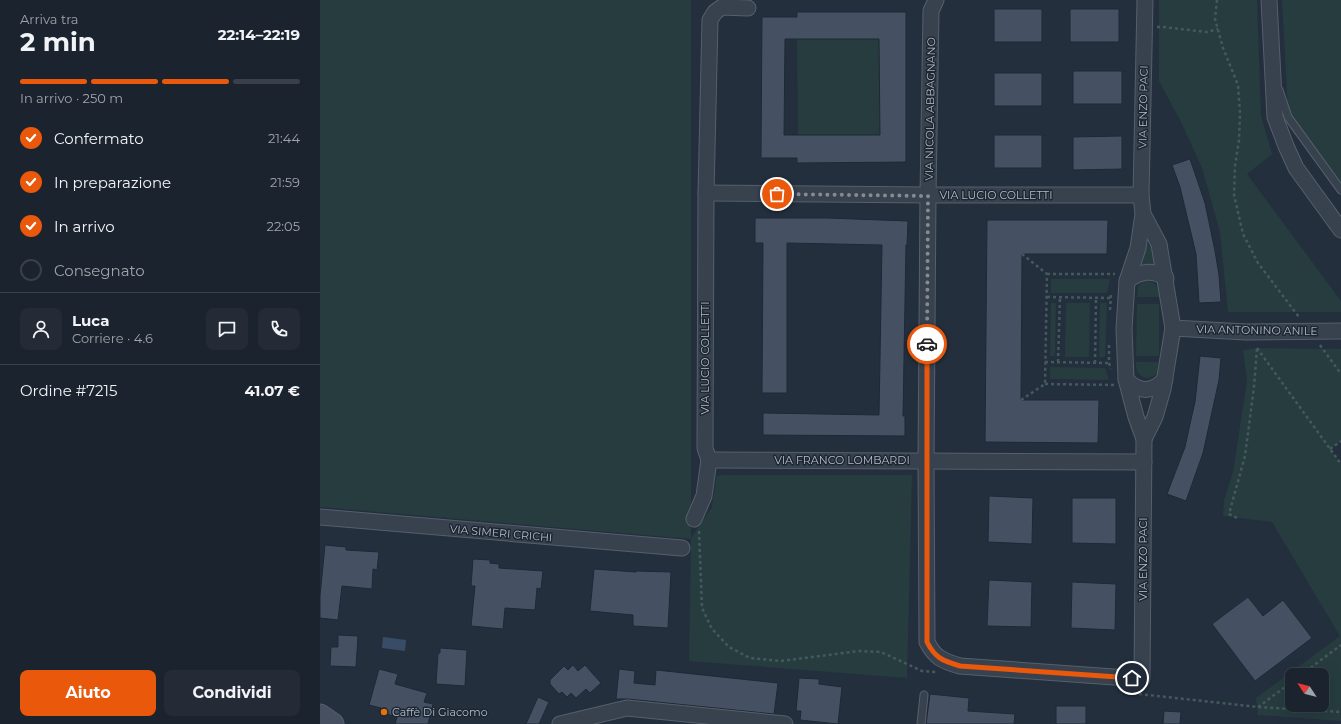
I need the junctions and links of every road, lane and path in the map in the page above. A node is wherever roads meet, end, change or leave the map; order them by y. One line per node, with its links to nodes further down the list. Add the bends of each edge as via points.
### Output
1 (936, 0): 12 (street, VIA NICOLA ABBAGNANO, via 932,11)
2 (1145, 0): 11 (street, VIA ENZO PACI)
3 (1217, 0): 8 (path, via 1215,19)
4 (1269, 0): 14 (street, via 1275,117 1296,168)
5 (1274, 0): 9 (lane, via 1279,90 1288,117)
6 (748, 8): 10 (street, VIA LUCIO COLLETTI, via 722,8 715,12 710,20)
7 (1163, 27): 8 (path, via 1207,32)
8 (1218, 29): 26 (path, via 1238,85 1240,120 1234,195 1243,234 1258,262)
9 (1341, 190)
10 (706, 193): 12 (street, VIA LUCIO COLLETTI); 47 (street, VIA LUCIO COLLETTI, via 705,448)
11 (1141, 195): 12 (street, VIA LUCIO COLLETTI); 13 (street, VIA ENZO PACI)
12 (928, 196): 48 (street, VIA NICOLA ABBAGNANO)
13 (1143, 214): 18 (street, VIA ENZO PACI, via 1138,248); 19 (street, VIA ENZO PACI, via 1159,244)
14 (1341, 230)
15 (1022, 254): 17 (path)
16 (1118, 268): 18 (path)
17 (1047, 274): 18 (path); 21 (path)
18 (1119, 278): 19 (street, via 1150,271); 25 (street, VIA ENZO PACI)
19 (1166, 278): 28 (street, VIA ENZO PACI)
20 (1112, 292): 24 (path)
21 (1047, 297): 22 (path); 32 (path)
22 (1060, 297): 23 (path); 33 (path)
23 (1096, 298): 24 (path); 34 (path)
24 (1110, 298): 25 (path); 27 (path)
25 (1125, 299): 36 (street, VIA ENZO PACI)
26 (1295, 312)
27 (1110, 313)
28 (1173, 328): 29 (street, VIA ANTONINO ANILE, via 1246,332); 39 (street, VIA ENZO PACI)
29 (1341, 331)
30 (1109, 341): 35 (path)
31 (1322, 348): 38 (path)
32 (1045, 362): 33 (path); 41 (path)
33 (1058, 362): 34 (path)
34 (1095, 363): 35 (path)
35 (1109, 363): 36 (path); 37 (path)
36 (1124, 363): 40 (street, VIA ENZO PACI)
37 (1111, 370)
38 (1341, 374)
39 (1165, 378): 40 (street, via 1160,384 1145,390); 44 (street, VIA ENZO PACI, via 1155,417)
40 (1118, 380): 41 (path); 42 (path); 44 (street, VIA ENZO PACI)
41 (1045, 384): 43 (path)
42 (1117, 392)
43 (1021, 400)
44 (1144, 439): 49 (street, VIA ENZO PACI)
45 (1341, 441): 46 (path)
46 (1330, 449): 50 (path); 52 (path, via 1257,348 1245,456 1229,514)
47 (709, 460): 48 (street, VIA FRANCO LOMBARDI); 53 (street, VIA LUCIO COLLETTI, via 704,496)
48 (926, 461): 49 (street, VIA FRANCO LOMBARDI); 57 (street, VIA NICOLA ABBAGNANO, via 927,642 931,651 938,658 960,666)
49 (1144, 462): 57 (street, VIA ENZO PACI)
50 (1341, 464)
51 (320, 517): 54 (street, VIA SIMERI CRICHI)
52 (1237, 518)
53 (694, 519)
54 (682, 548)
55 (1341, 646): 56 (path)
56 (1311, 668)
57 (1142, 679)
58 (1285, 687): 60 (path)
59 (924, 694): 65 (lane)
60 (1258, 707)
61 (320, 715): 62 (main road)
62 (332, 724)
63 (560, 724): 64 (street, via 627,708)
64 (785, 724)
65 (921, 724)

